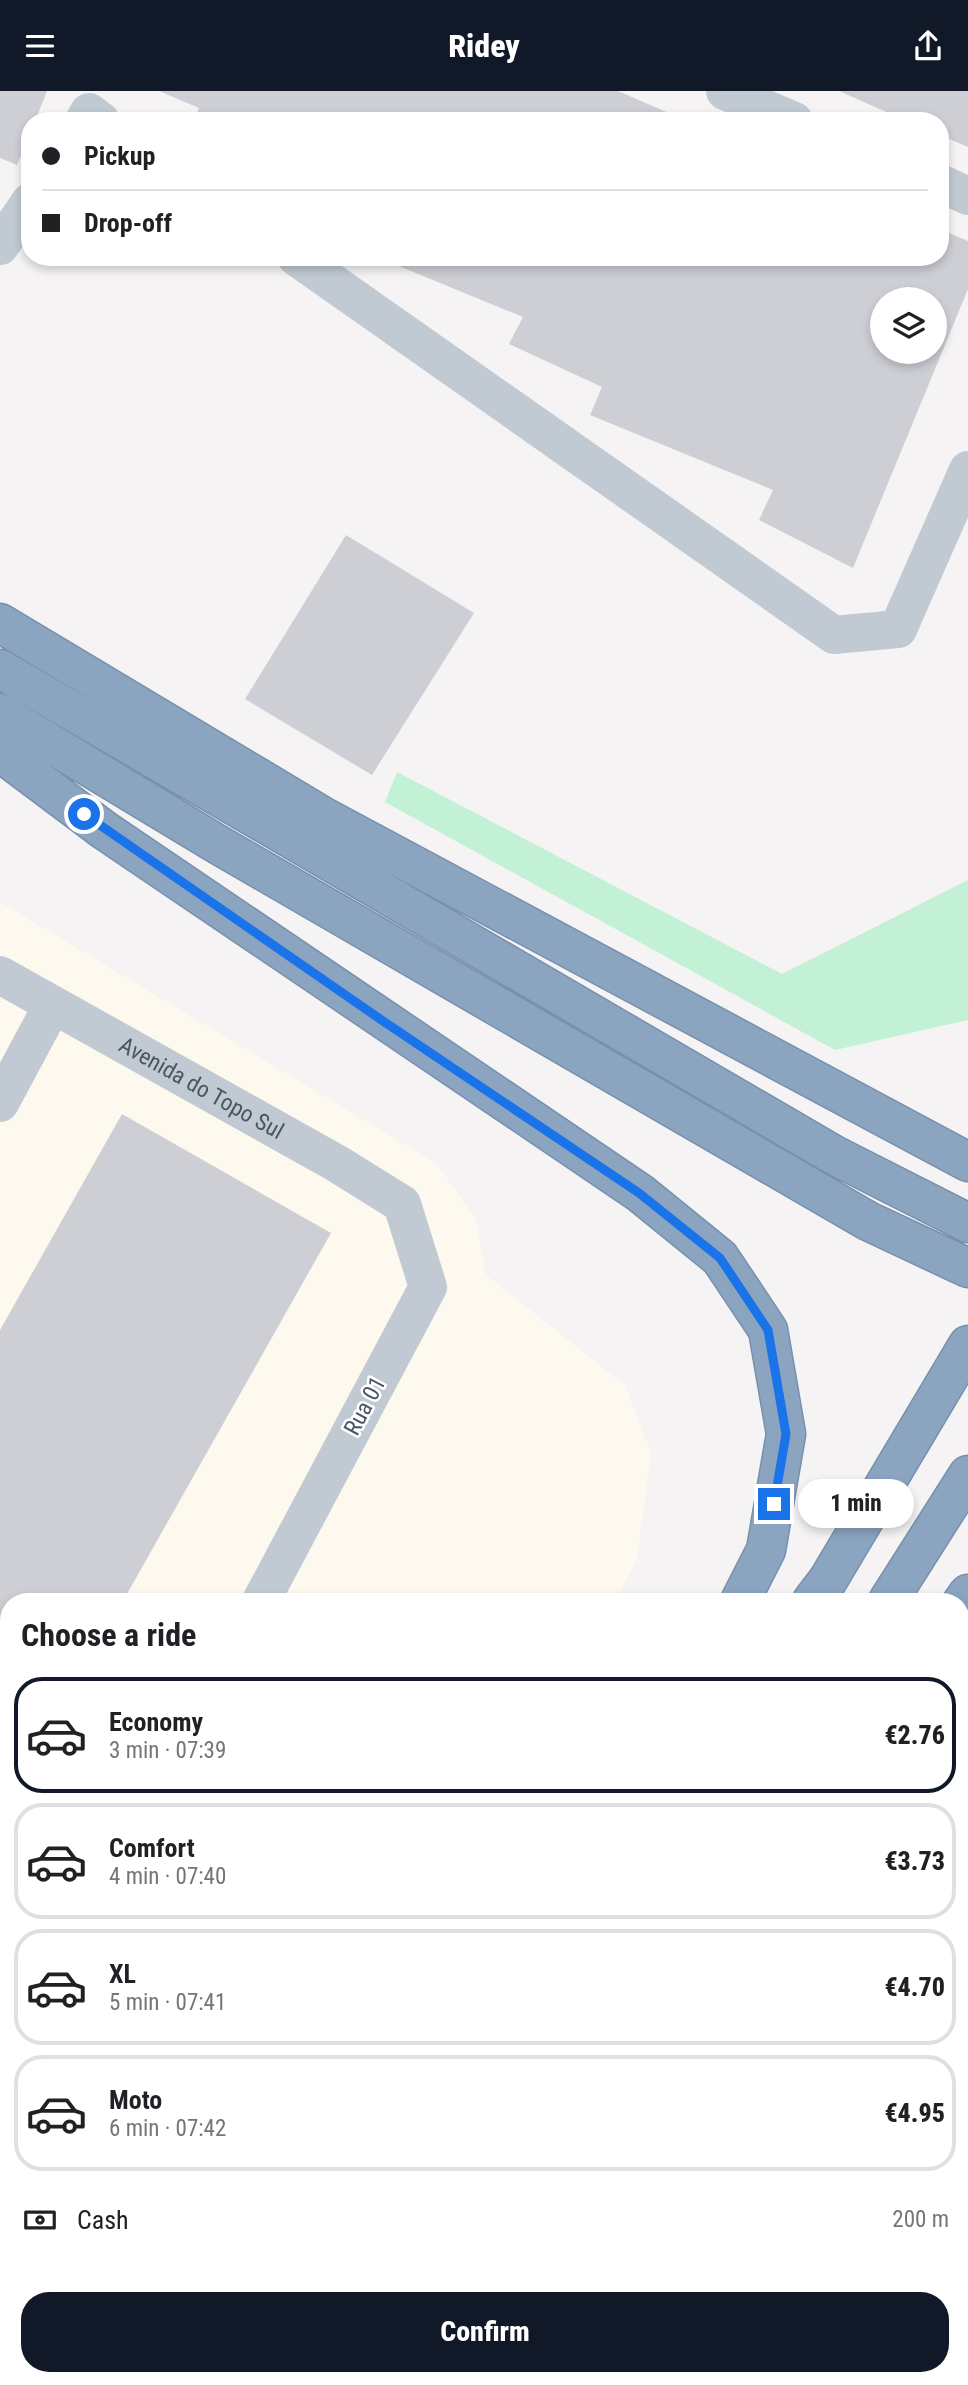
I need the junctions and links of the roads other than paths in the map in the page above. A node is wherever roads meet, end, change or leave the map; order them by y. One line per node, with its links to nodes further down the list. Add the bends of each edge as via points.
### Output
1 (725, 91): 2 (street)
2 (773, 112)
3 (949, 187): 4 (street)
4 (968, 196)
5 (21, 215): 6 (street)
6 (0, 246)
7 (309, 266): 8 (street, via 834,635 898,629)
8 (968, 470)
9 (0, 623): 16 (highway, via 324,817)
10 (0, 669): 18 (highway, via 834,1155)
11 (0, 713): 19 (highway, via 216,844 868,1221)
12 (0, 753): 23 (highway, via 173,877 639,1193 720,1258 768,1330 786,1434 766,1550)
13 (0, 975): 14 (street, Avenida do Topo Sul)
14 (52, 1006): 15 (street); 17 (street, Avenida do Topo Sul)
15 (0, 1103)
16 (960, 1157)
17 (402, 1204): 22 (street, Rua 01, via 428,1287)
18 (968, 1223)
19 (968, 1268)
20 (960, 1359): 24 (highway)
21 (968, 1475): 25 (highway)
22 (265, 1593)
23 (744, 1593)
24 (818, 1593)
25 (893, 1593)

